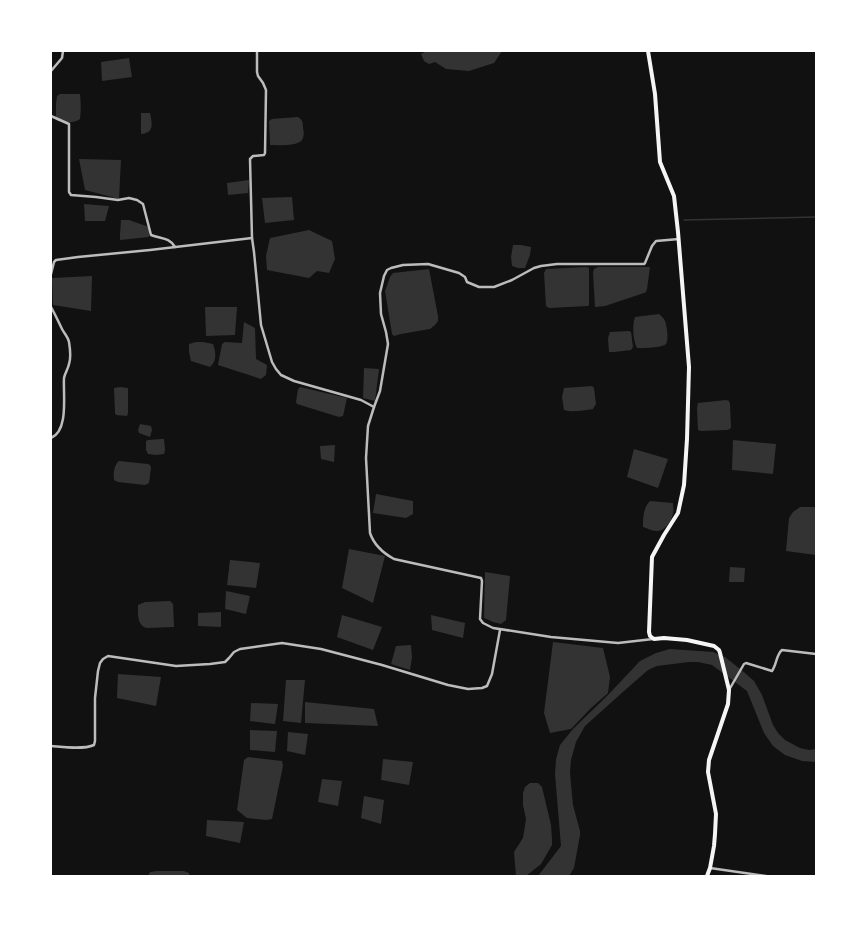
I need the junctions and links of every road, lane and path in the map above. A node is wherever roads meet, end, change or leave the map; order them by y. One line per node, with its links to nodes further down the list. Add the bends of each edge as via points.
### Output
1 (63, 51): 4 (street, via 62,58)
2 (257, 51): 6 (street, via 257,72 266,90 266,118 265,154 250,159)
3 (648, 51): 7 (main road, via 655,94 660,162 674,196)
4 (51, 72)
5 (51, 116): 8 (street, via 69,124 69,194 137,200 143,204 151,235 169,240)
6 (252, 238): 8 (street); 11 (street, via 261,325 276,369 281,375 294,381 361,400)
7 (679, 239): 11 (street, via 656,241 644,264 541,266 494,287 479,287 467,282 459,273 428,264 403,265 387,270 380,293 381,314 388,344 380,391); 14 (main road, via 689,367 687,439 684,485 678,513 652,557 649,632)
8 (175, 247): 9 (street, via 56,260)
9 (51, 274)
10 (51, 307): 12 (street, via 67,336 70,362 64,376 62,424 57,434)
11 (374, 407): 13 (street, via 368,426 366,458 372,540 394,559 480,578 480,620)
12 (51, 438)
13 (500, 630): 14 (street, via 618,643); 17 (street, via 492,674 487,686 468,689 321,649 282,643 240,649 225,662 210,664 176,666 108,656 103,658 98,671 94,745 72,748)
14 (654, 639): 16 (main road, via 687,640 714,646 719,650)
15 (816, 654): 16 (street, via 782,650 772,670 746,663)
16 (730, 684): 18 (main road, via 728,704 709,760 708,772 716,814)
17 (51, 746)
18 (710, 868): 19 (main road); 20 (street)
19 (707, 876)
20 (766, 876)

